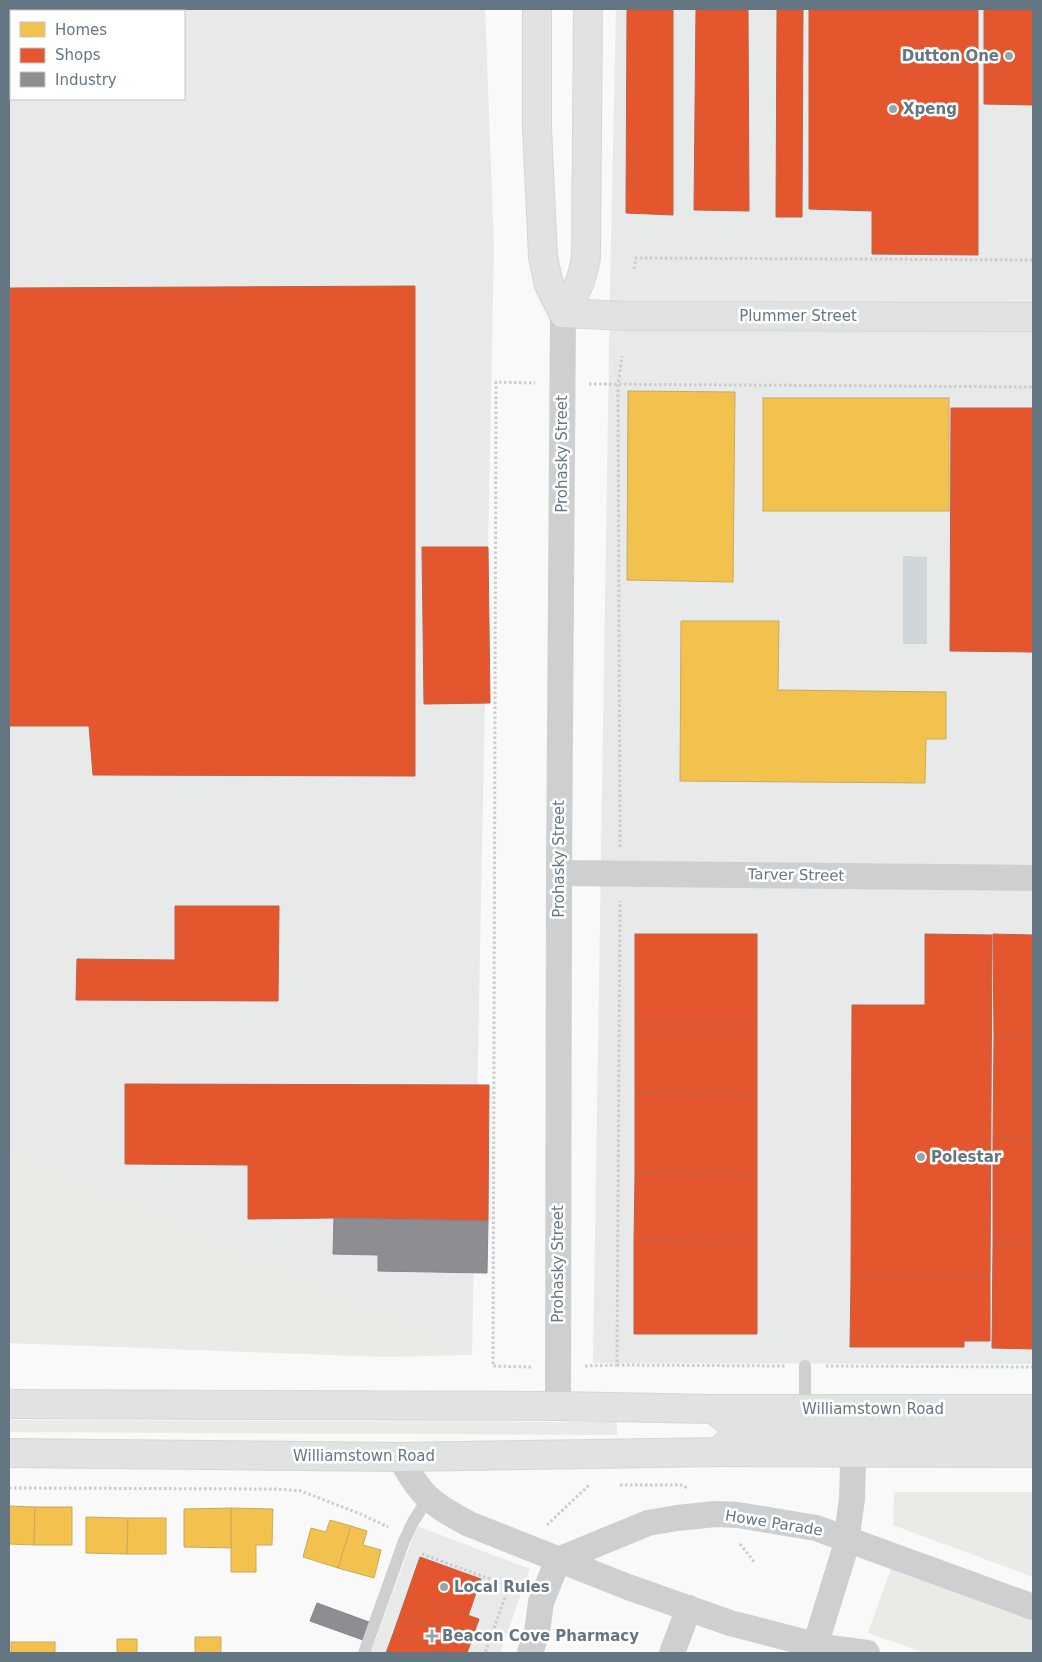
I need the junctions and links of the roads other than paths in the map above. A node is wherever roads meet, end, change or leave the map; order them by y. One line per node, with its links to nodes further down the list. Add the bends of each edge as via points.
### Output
1 (537, 9): 3 (main road, Prohasky Street, via 536,128 543,257 549,284)
2 (588, 9): 3 (main road, via 586,256 578,290)
3 (563, 313): 4 (main road, Plummer Street); 5 (street, Prohasky Street)
4 (1033, 318)
5 (559, 873): 6 (street, Tarver Street); 9 (street, Prohasky Street)
6 (1033, 878)
7 (805, 1366): 12 (lane)
8 (9, 1404): 9 (main road, Williamstown Road)
9 (558, 1406): 10 (main road, Williamstown Road)
10 (713, 1409): 12 (main road, Williamstown Road); 13 (main road)
11 (1033, 1409): 12 (main road, Williamstown Road)
12 (804, 1420): 13 (main road); 15 (main road)
13 (740, 1430): 17 (main road)
14 (1033, 1430): 15 (main road)
15 (854, 1441): 17 (main road, Williamstown Road); 18 (main road, Williamstown Road); 21 (street)
16 (9, 1452): 19 (main road, Williamstown Road)
17 (719, 1452): 19 (main road, Williamstown Road)
18 (1033, 1453)
19 (400, 1457): 20 (street)
20 (428, 1498): 22 (street, via 468,1524); 26 (lane, via 404,1541)
21 (847, 1538): 22 (street, Howe Parade, via 816,1528 716,1514 648,1523); 23 (street, Howe Parade); 25 (street)
22 (558, 1560): 24 (street); 27 (street, via 541,1602)
23 (1033, 1607)
24 (689, 1608): 25 (street); 28 (street)
25 (816, 1649): 29 (street)
26 (364, 1653)
27 (530, 1653)
28 (672, 1653)
29 (867, 1653)

